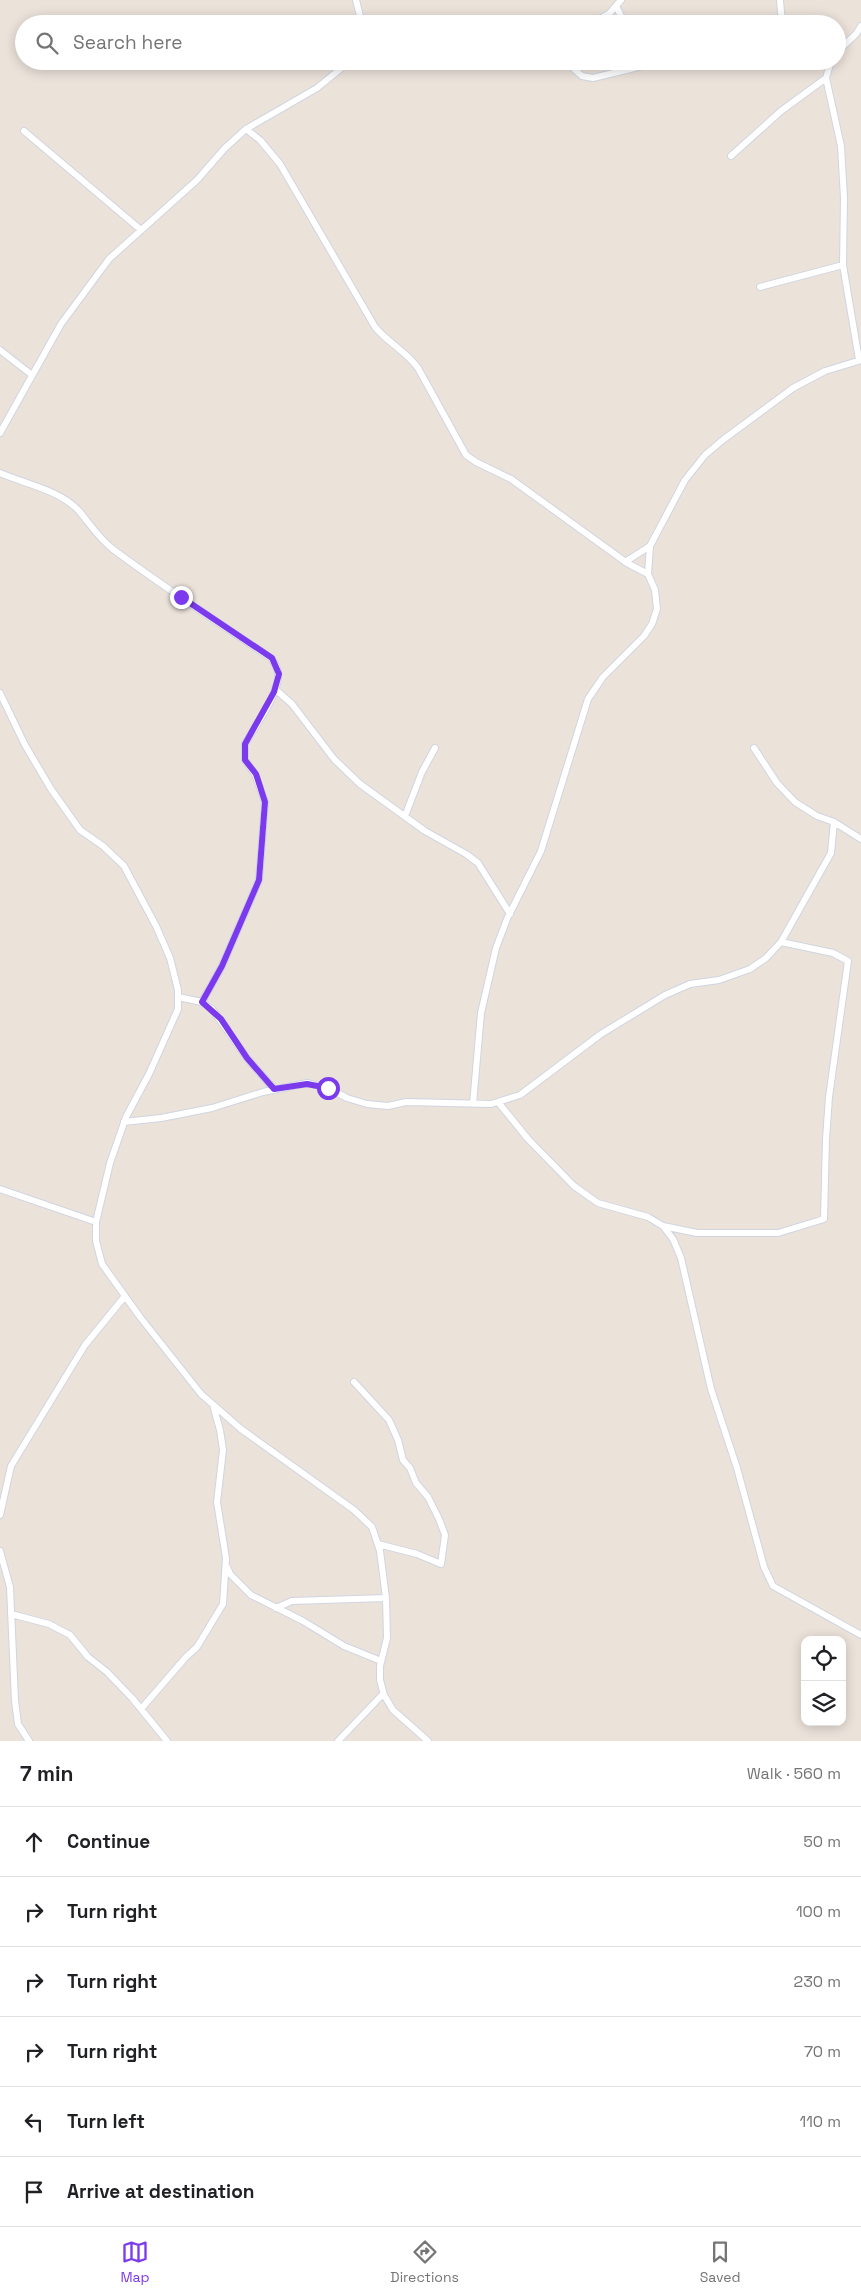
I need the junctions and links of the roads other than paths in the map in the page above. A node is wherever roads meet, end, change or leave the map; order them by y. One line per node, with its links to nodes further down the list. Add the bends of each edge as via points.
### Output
1 (356, 0): 5 (street)
2 (621, 0): 4 (street)
3 (780, 0): 8 (street)
4 (616, 6): 6 (street); 7 (street)
5 (360, 15)
6 (607, 15)
7 (620, 15)
8 (781, 15)
9 (861, 26): 10 (street)
10 (846, 41)
11 (339, 70): 16 (street, via 317,88)
12 (575, 70): 13 (street, via 582,76 594,78)
13 (623, 70)
14 (828, 70): 15 (street)
15 (826, 78): 18 (street); 20 (street, via 841,146)
16 (246, 129): 19 (street, via 197,180); 28 (street, via 280,164 375,327 410,356 466,455 511,479)
17 (24, 131): 19 (street)
18 (731, 156)
19 (141, 230): 24 (street, via 96,275)
20 (843, 266): 21 (street); 23 (street)
21 (760, 288)
22 (0, 350): 24 (street)
23 (860, 360): 27 (street, via 825,371 793,388 711,450 682,484)
24 (32, 375): 25 (street)
25 (0, 433)
26 (0, 473): 30 (street, via 68,503 114,550 272,658 279,674)
27 (650, 546): 28 (street); 29 (street)
28 (625, 562): 29 (street)
29 (648, 574): 37 (street, via 655,590 657,609 652,624 603,677 588,699 541,851)
30 (275, 689): 34 (street, via 292,704 334,759 360,784); 40 (street, via 245,744 244,752 245,760 261,786 265,802 259,880 222,966)
31 (0, 693): 39 (street, via 29,753 80,830 124,866 170,958)
32 (435, 748): 34 (street)
33 (754, 748): 35 (street, via 794,802 816,816)
34 (405, 816): 37 (street, via 478,863)
35 (834, 822): 36 (street); 38 (street, via 831,853)
36 (861, 839)
37 (510, 914): 43 (street, via 496,948 481,1013)
38 (781, 942): 42 (street, via 750,969 719,980 690,984 665,995 601,1034 520,1095); 47 (street, via 833,953 848,961 829,1097 824,1219 778,1233 697,1232)
39 (178, 997): 40 (street); 44 (street, via 178,1009)
40 (202, 1002): 41 (street, via 221,1019 247,1058)
41 (274, 1089): 43 (street, via 307,1084 328,1088 367,1104 388,1106 406,1102); 44 (street, via 212,1108)
42 (498, 1102): 43 (street); 47 (street, via 528,1139 574,1186 598,1203 648,1217)
43 (473, 1104)
44 (124, 1122): 46 (street)
45 (0, 1189): 46 (street)
46 (96, 1222): 48 (street, via 96,1241 102,1264)
47 (663, 1226): 58 (street, via 681,1258 711,1390 737,1468 764,1567 773,1586)
48 (125, 1296): 50 (street); 51 (street, via 85,1345 11,1466)
49 (354, 1382): 52 (street, via 389,1420 403,1460 428,1497 445,1535 441,1564)
50 (212, 1404): 52 (street, via 241,1429 366,1519); 54 (street, via 223,1450 217,1502)
51 (0, 1515)
52 (378, 1544): 55 (street)
53 (0, 1551): 57 (street, via 10,1587)
54 (226, 1564): 56 (street, via 230,1574 251,1595); 61 (street, via 223,1604 215,1620 197,1647)
55 (386, 1598): 56 (street, via 292,1600); 59 (street, via 387,1638)
56 (276, 1608): 59 (street, via 344,1646)
57 (11, 1614): 61 (street, via 49,1624 70,1635); 62 (street, via 14,1701 18,1724)
58 (861, 1635)
59 (381, 1661): 60 (street, via 380,1680)
60 (384, 1694): 64 (street); 65 (street, via 393,1710)
61 (141, 1708): 63 (street)
62 (29, 1741)
63 (167, 1741)
64 (338, 1741)
65 (428, 1741)

